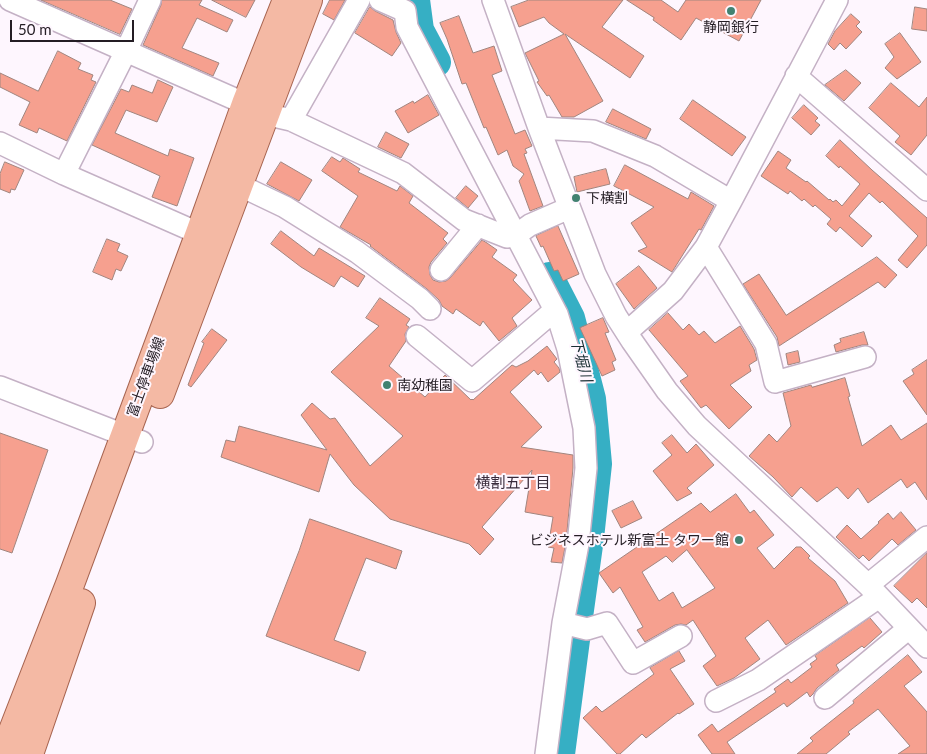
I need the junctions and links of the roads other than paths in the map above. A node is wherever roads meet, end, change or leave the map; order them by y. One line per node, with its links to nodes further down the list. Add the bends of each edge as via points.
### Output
1 (10, 0): 9 (street)
2 (150, 0): 9 (street)
3 (287, 0): 11 (main road, 富士停車場線)
4 (308, 0): 11 (main road, 富士停車場線)
5 (359, 0): 11 (street)
6 (380, 0): 20 (street, via 404,11 407,27)
7 (493, 0): 12 (street)
8 (837, 0): 10 (street)
9 (126, 51): 11 (street); 14 (street)
10 (796, 76): 16 (street); 17 (street)
11 (267, 113): 15 (main road, 富士停車場線); 19 (street, via 403,173 464,220); 21 (main road, 富士停車場線)
12 (539, 128): 17 (street, via 593,131 655,156); 18 (street)
13 (0, 143): 14 (street)
14 (64, 174): 21 (street)
15 (239, 186): 21 (main road, 富士停車場線); 24 (street, via 285,207 357,252)
16 (927, 190)
17 (731, 202): 22 (street)
18 (570, 208): 20 (street); 26 (street, via 594,274)
19 (478, 225): 20 (street, via 507,237); 23 (street)
20 (523, 230): 25 (street)
21 (209, 237): 30 (main road, 富士停車場線)
22 (706, 247): 26 (street, via 673,290); 28 (street, via 766,344 775,382)
23 (441, 270)
24 (430, 309)
25 (555, 310): 27 (street, via 472,381); 33 (street, via 568,350 584,428 586,468 578,544)
26 (627, 332): 32 (street, via 667,391 697,426)
27 (416, 336)
28 (865, 357)
29 (0, 387): 30 (street)
30 (133, 439): 39 (main road, 富士停車場線); 40 (main road, 富士停車場線)
31 (927, 538): 32 (street)
32 (874, 591): 34 (street); 38 (street, via 758,680)
33 (564, 624): 35 (street, via 587,629 607,623 633,664); 41 (street)
34 (908, 628): 36 (street); 37 (street)
35 (681, 636)
36 (927, 647)
37 (825, 698)
38 (716, 701)
39 (4, 754)
40 (29, 754)
41 (546, 754)

